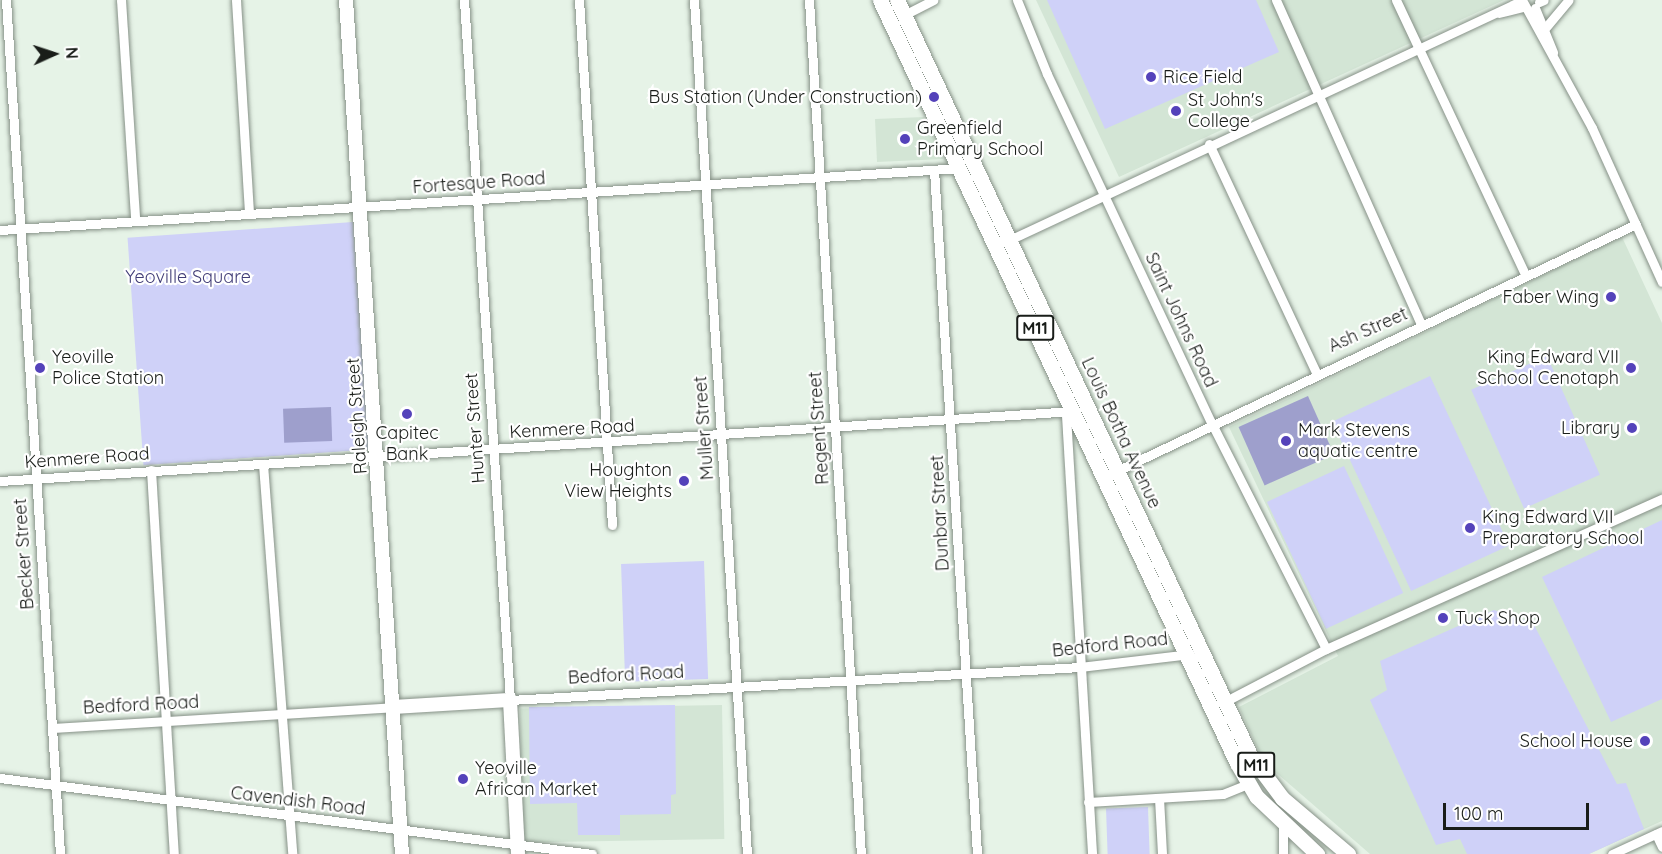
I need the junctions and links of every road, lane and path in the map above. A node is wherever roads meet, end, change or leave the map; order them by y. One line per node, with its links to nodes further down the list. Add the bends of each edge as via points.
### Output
1 (6, 0): 34 (street, Becker Street)
2 (121, 0): 32 (street)
3 (236, 0): 31 (street)
4 (346, 0): 30 (main road, Raleigh Street)
5 (464, 0): 29 (street, Hunter Street)
6 (579, 0): 27 (street)
7 (694, 0): 26 (street, Muller Street)
8 (809, 0): 25 (street, Regent Street)
9 (880, 0): 23 (main road, Louis Botha Avenue / M11)
10 (897, 0): 17 (main road, Louis Botha Avenue / M11)
11 (933, 0): 17 (street)
12 (1017, 0): 28 (street, Saint Johns Road)
13 (1276, 0): 21 (street)
14 (1396, 0): 19 (street)
15 (1569, 0): 18 (street)
16 (1531, 3): 18 (street); 19 (street, via 1494,13); 20 (street)
17 (904, 15): 36 (main road, Louis Botha Avenue / M11)
18 (1546, 27): 20 (street)
19 (1416, 47): 21 (street); 38 (street)
20 (1553, 52): 33 (street)
21 (1317, 92): 22 (street); 40 (street)
22 (1209, 144): 28 (street); 41 (street)
23 (961, 168): 24 (street, Fortesque Road); 37 (main road, Louis Botha Avenue / M11)
24 (934, 170): 25 (street, Fortesque Road); 43 (street, Dunbar Street)
25 (820, 178): 26 (street, Fortesque Road); 45 (street, Regent Street)
26 (706, 184): 27 (street, Fortesque Road); 46 (street, Muller Street)
27 (592, 191): 29 (street, Fortesque Road); 47 (street)
28 (1104, 195): 36 (street); 44 (street, Saint Johns Road)
29 (476, 200): 30 (street, Fortesque Road); 48 (street, Hunter Street)
30 (361, 207): 31 (street, Fortesque Road); 49 (main road, Raleigh Street)
31 (249, 213): 32 (street, Fortesque Road)
32 (135, 219): 34 (street, Fortesque Road)
33 (1636, 224): 38 (street, Ash Street); 39 (street)
34 (20, 228): 35 (street, Fortesque Road); 53 (street, Becker Street)
35 (0, 230)
36 (1011, 239): 37 (street); 52 (main road, Louis Botha Avenue / M11)
37 (996, 245): 42 (main road, Louis Botha Avenue / M11)
38 (1525, 274): 40 (street, Ash Street)
39 (1662, 282)
40 (1421, 324): 41 (street, Ash Street)
41 (1316, 372): 44 (street, Ash Street)
42 (1070, 413): 43 (street, Kenmere Road); 52 (main road, Louis Botha Avenue / M11); 59 (street)
43 (950, 420): 45 (street, Kenmere Road); 60 (street, Dunbar Street)
44 (1211, 422): 52 (street, Ash Street); 57 (street, Saint Johns Road)
45 (836, 428): 46 (street, Kenmere Road); 61 (street, Regent Street)
46 (721, 436): 47 (street, Kenmere Road); 62 (street, Muller Street)
47 (607, 443): 48 (street, Kenmere Road); 56 (street)
48 (494, 450): 49 (street, Kenmere Road); 63 (street, Hunter Street)
49 (378, 459): 50 (street, Kenmere Road); 65 (main road, Raleigh Street)
50 (263, 464): 51 (street, Kenmere Road); 66 (street)
51 (151, 470): 53 (street, Kenmere Road); 67 (street)
52 (1110, 474): 58 (main road, Louis Botha Avenue / M11)
53 (35, 479): 54 (street, Kenmere Road); 68 (street, Becker Street)
54 (0, 481)
55 (1662, 499): 57 (street)
56 (612, 525)
57 (1326, 649): 64 (street)
58 (1194, 652): 59 (street, Bedford Road); 64 (main road, Louis Botha Avenue / M11); 70 (main road, Louis Botha Avenue / M11)
59 (1080, 667): 60 (street, Bedford Road); 74 (street)
60 (966, 674): 61 (street, Bedford Road); 88 (street, Dunbar Street)
61 (851, 681): 62 (street, Bedford Road); 87 (street, Regent Street)
62 (737, 687): 63 (street, Bedford Road); 86 (street, Muller Street)
63 (510, 700): 65 (main road, Bedford Road); 80 (main road, Hunter Street)
64 (1226, 701): 93 (main road, Louis Botha Avenue / M11, via 1270,785)
65 (392, 708): 66 (street, Bedford Road); 77 (main road, Raleigh Street)
66 (282, 715): 67 (street, Bedford Road); 75 (street)
67 (166, 723): 68 (street, Bedford Road); 73 (street)
68 (52, 728): 71 (street, Becker Street)
69 (0, 778): 71 (street, Cavendish Road)
70 (1248, 784): 72 (street, via 1222,794); 76 (main road, Louis Botha Avenue / M11)
71 (57, 785): 73 (street, Cavendish Road); 81 (street, Becker Street)
72 (1159, 798): 74 (street); 90 (street)
73 (172, 802): 75 (street, Cavendish Road); 82 (street)
74 (1088, 802): 89 (street)
75 (290, 815): 77 (street, Cavendish Road); 83 (street)
76 (1283, 823): 91 (street); 92 (main road, Louis Botha Avenue / M11)
77 (400, 831): 80 (street, Cavendish Road); 84 (main road, Raleigh Street)
78 (1659, 832): 79 (street); 94 (street)
79 (1662, 847)
80 (518, 849): 85 (street, Cavendish Road)
81 (60, 854)
82 (174, 854)
83 (292, 854)
84 (402, 854)
85 (592, 854)
86 (747, 854)
87 (861, 854)
88 (977, 854)
89 (1092, 854)
90 (1162, 854)
91 (1283, 854)
92 (1317, 854)
93 (1348, 854)
94 (1612, 854)

